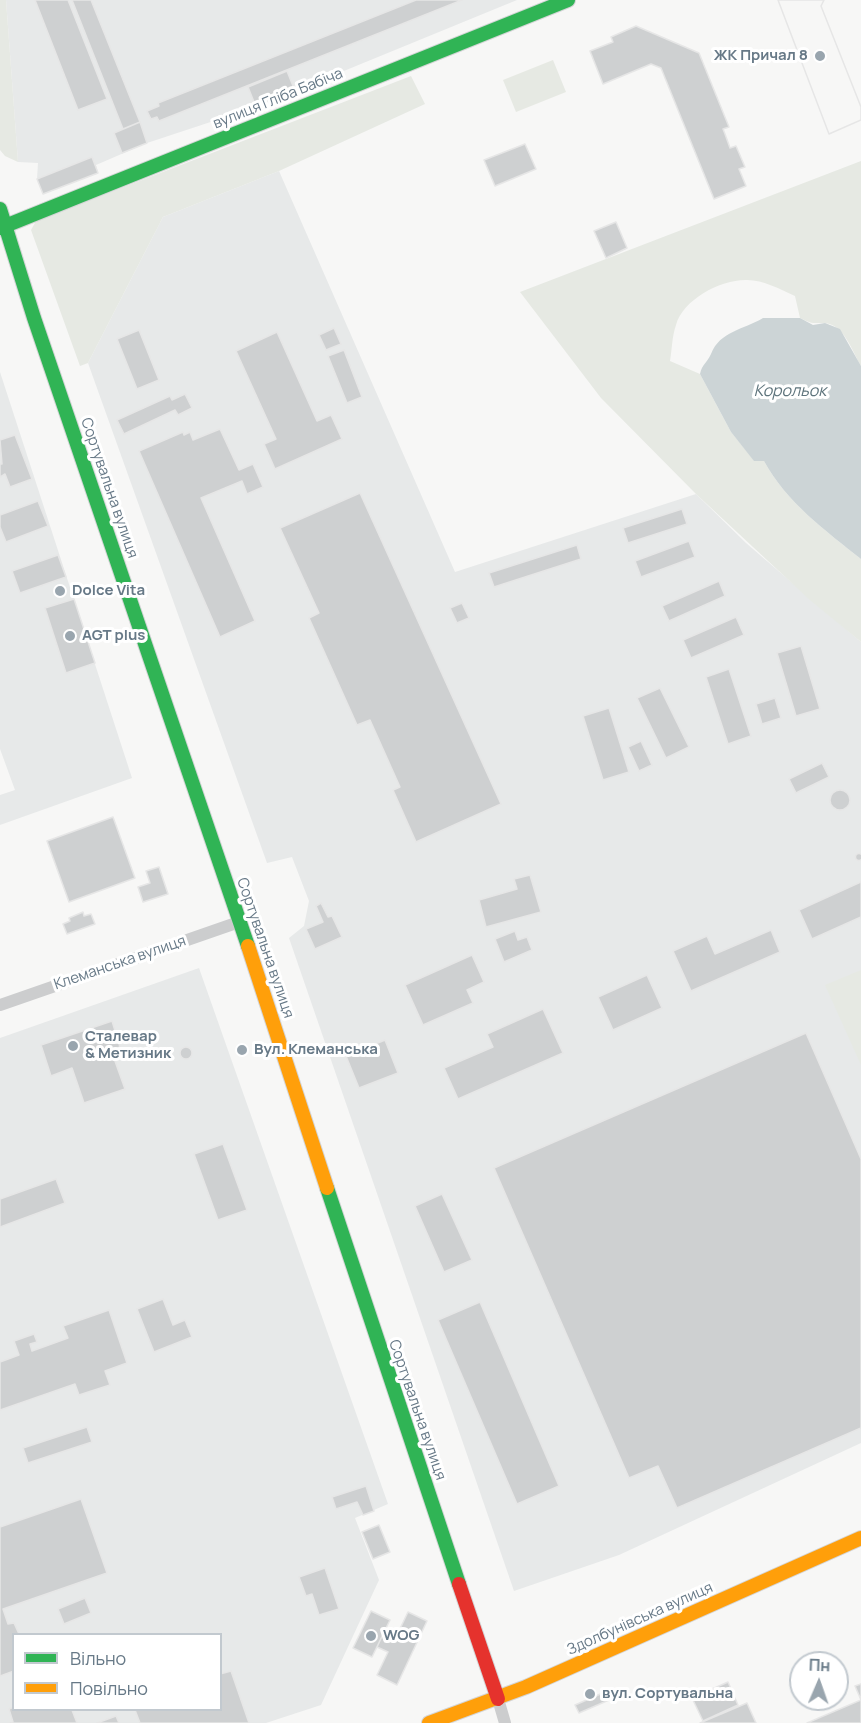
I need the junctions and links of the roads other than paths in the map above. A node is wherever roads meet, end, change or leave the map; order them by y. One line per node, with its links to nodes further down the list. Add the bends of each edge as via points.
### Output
1 (568, 0): 3 (street, вулиця Гліба Бабіча)
2 (0, 209): 3 (street, Сортувальна вулиця)
3 (4, 227): 4 (street, Сортувальна вулиця)
4 (239, 922): 5 (street, Клеманська вулиця); 7 (street, Сортувальна вулиця)
5 (0, 1005)
6 (861, 1538): 7 (street, Здолбунівська вулиця)
7 (498, 1699): 8 (street, Здолбунівська вулиця); 9 (street)
8 (429, 1723)
9 (505, 1723)

